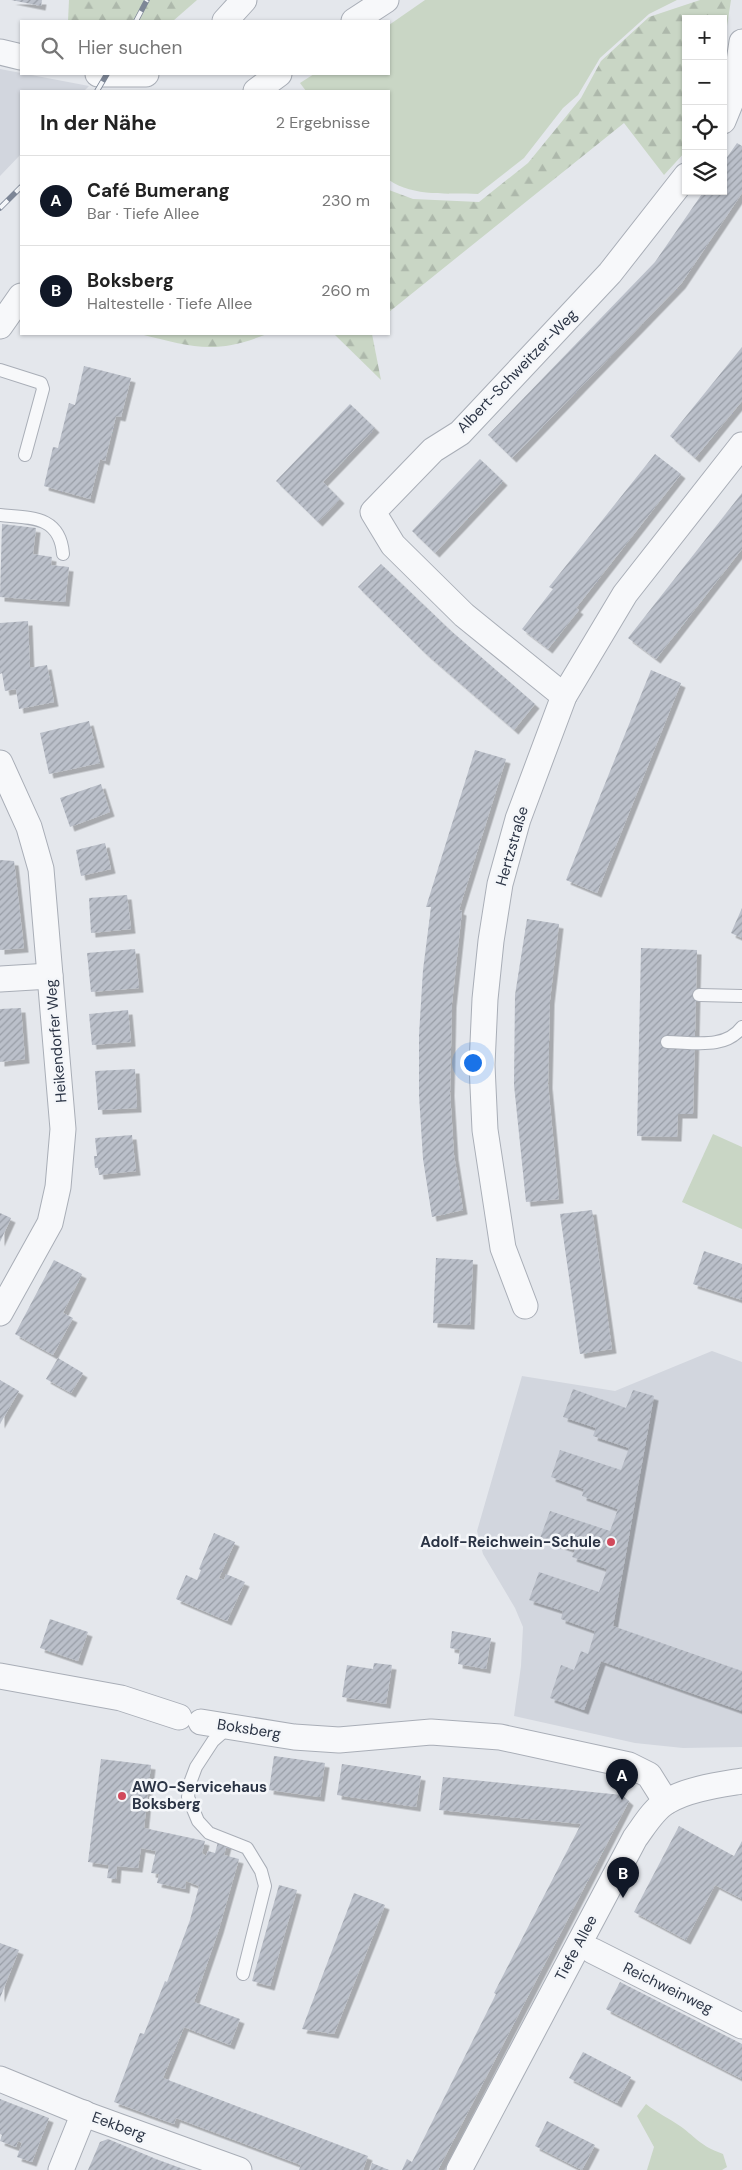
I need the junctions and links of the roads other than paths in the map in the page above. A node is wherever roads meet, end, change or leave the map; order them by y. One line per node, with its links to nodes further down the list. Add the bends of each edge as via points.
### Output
1 (244, 0): 3 (street)
2 (386, 0): 4 (street)
3 (225, 20)
4 (356, 20)
5 (742, 42): 10 (street, via 734,94)
6 (0, 52): 7 (street)
7 (20, 57)
8 (278, 75): 9 (street)
9 (257, 90)
10 (727, 111)
11 (682, 181): 19 (street, Albert-Schweitzer-Weg, via 610,273 460,433 433,450 373,512 393,545 464,615)
12 (20, 297): 13 (street)
13 (0, 326)
14 (0, 370): 16 (lane, via 41,383 43,389)
15 (742, 445): 19 (street, Hertzstraße, via 625,594)
16 (25, 454)
17 (0, 515): 18 (lane, via 43,520 58,534)
18 (63, 554)
19 (564, 696): 27 (street, Hertzstraße, via 518,819 503,875 490,941 485,999 482,1065 486,1130 502,1248)
20 (0, 763): 21 (street, Heikendorfer Weg, via 29,827 41,869)
21 (50, 976): 22 (street); 28 (street, Heikendorfer Weg, via 63,1129 58,1187 50,1223)
22 (0, 978)
23 (699, 995): 24 (lane)
24 (742, 996)
25 (742, 1027): 26 (lane, via 736,1035 719,1043)
26 (667, 1042)
27 (525, 1306)
28 (0, 1311)
29 (0, 1676): 30 (street, Boksberg, via 121,1698 190,1719)
30 (230, 1726): 32 (street, Boksberg, via 294,1737 339,1740 432,1732 500,1738 629,1765 649,1775); 34 (lane, via 213,1742 196,1767 188,1797 198,1821 209,1833 247,1848 261,1871 265,1886)
31 (742, 1781): 32 (street, Tiefe Allee)
32 (666, 1802): 40 (street, Tiefe Allee, via 635,1838)
33 (593, 1952): 35 (street, Reichweinweg)
34 (243, 1974)
35 (742, 2026)
36 (0, 2079): 37 (street, Eekberg)
37 (84, 2113): 38 (street); 39 (street, Eekberg)
38 (61, 2170)
39 (239, 2170)
40 (459, 2170)

